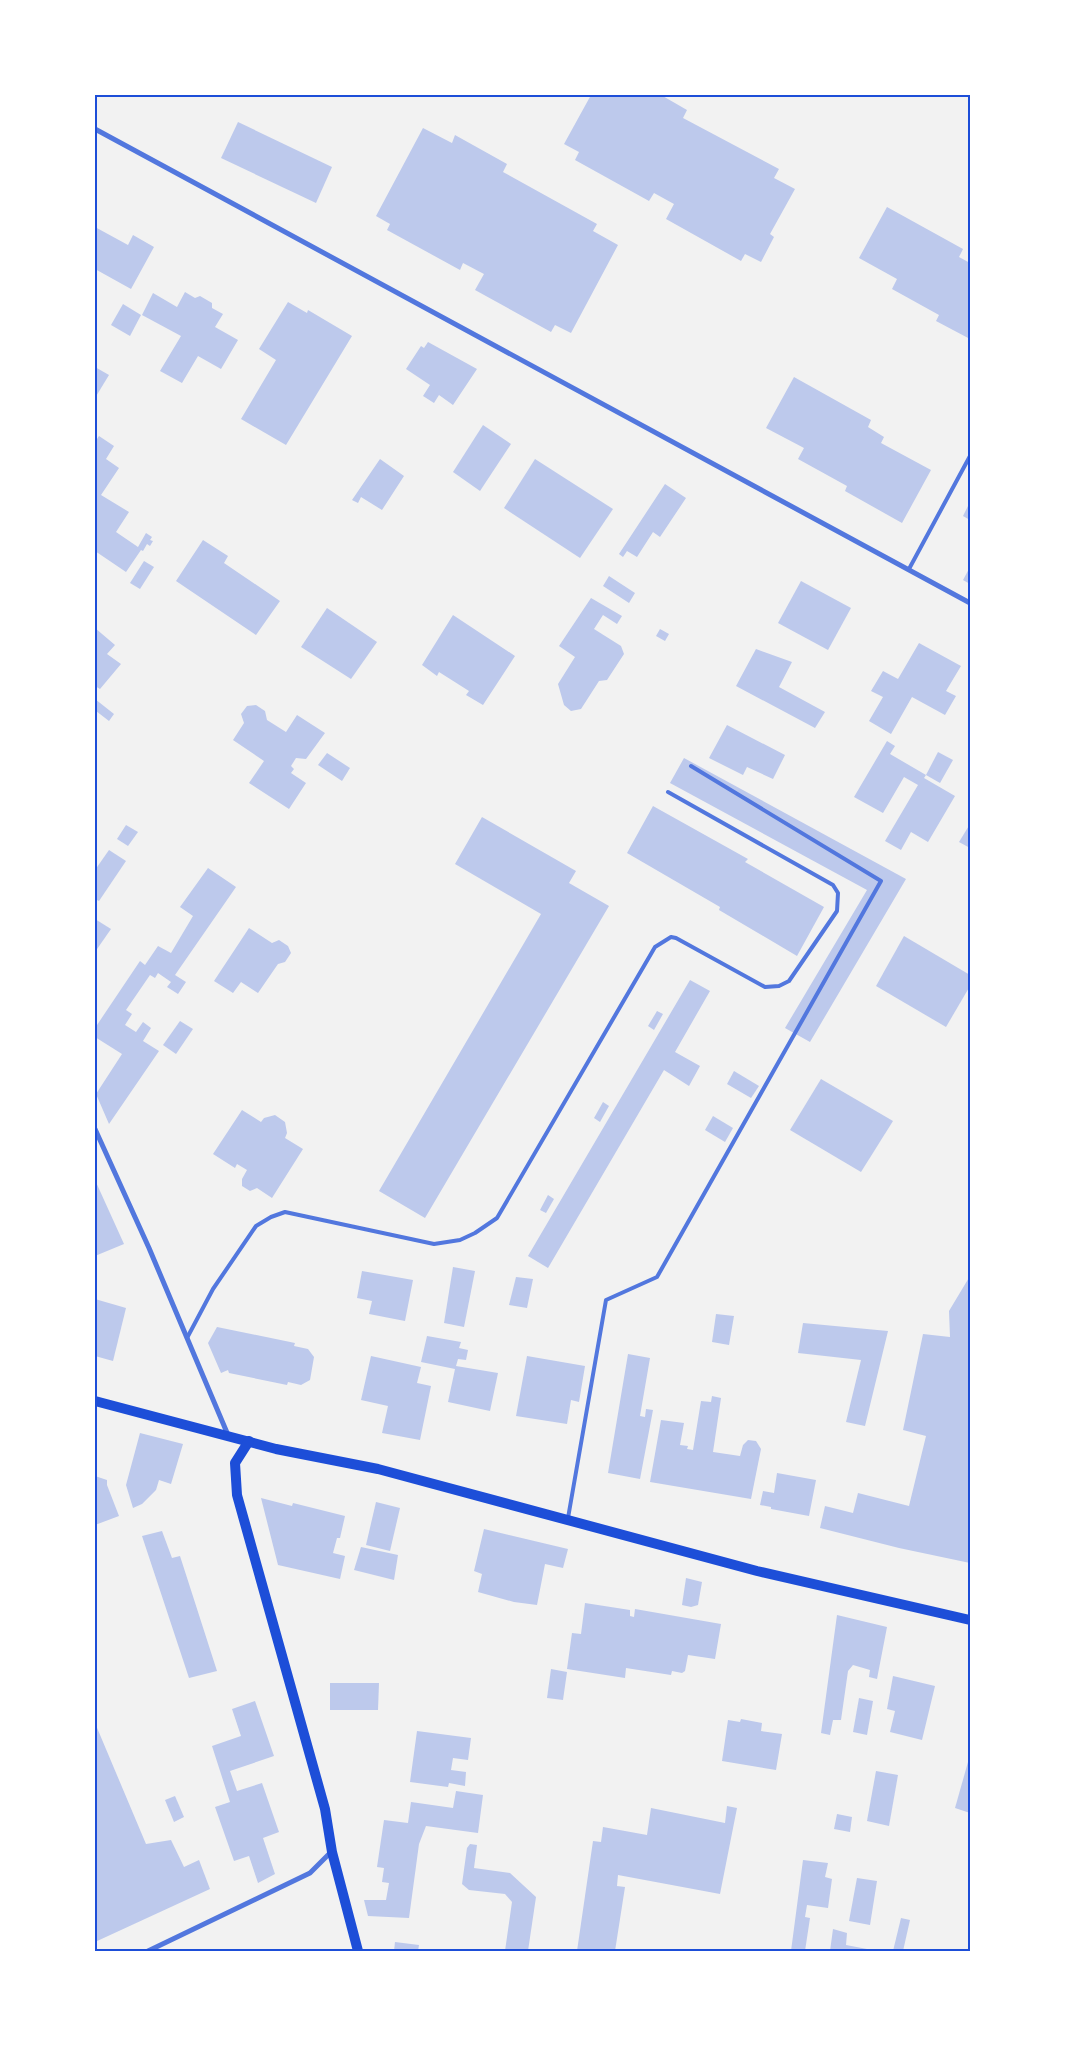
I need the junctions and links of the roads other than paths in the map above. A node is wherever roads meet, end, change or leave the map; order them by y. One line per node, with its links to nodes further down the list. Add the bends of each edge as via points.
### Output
1 (95, 129): 3 (street)
2 (970, 456): 3 (lane)
3 (909, 569): 4 (street)
4 (970, 603)
5 (691, 766): 12 (lane, via 881,881 656,1277 606,1300)
6 (668, 792): 8 (lane, via 833,885 838,893 836,911 789,981 765,987 671,937 655,947 497,1218 460,1240 434,1244 285,1212 271,1217 256,1226 213,1289)
7 (95, 1129): 8 (street)
8 (186, 1338): 10 (street)
9 (95, 1401): 10 (main road)
10 (228, 1435): 11 (main road)
11 (248, 1441): 12 (main road, via 378,1469); 14 (main road, via 235,1464 237,1494 325,1809)
12 (568, 1520): 13 (main road, via 757,1571)
13 (970, 1620)
14 (332, 1852): 15 (street, via 310,1873); 16 (main road)
15 (148, 1951)
16 (358, 1951)

